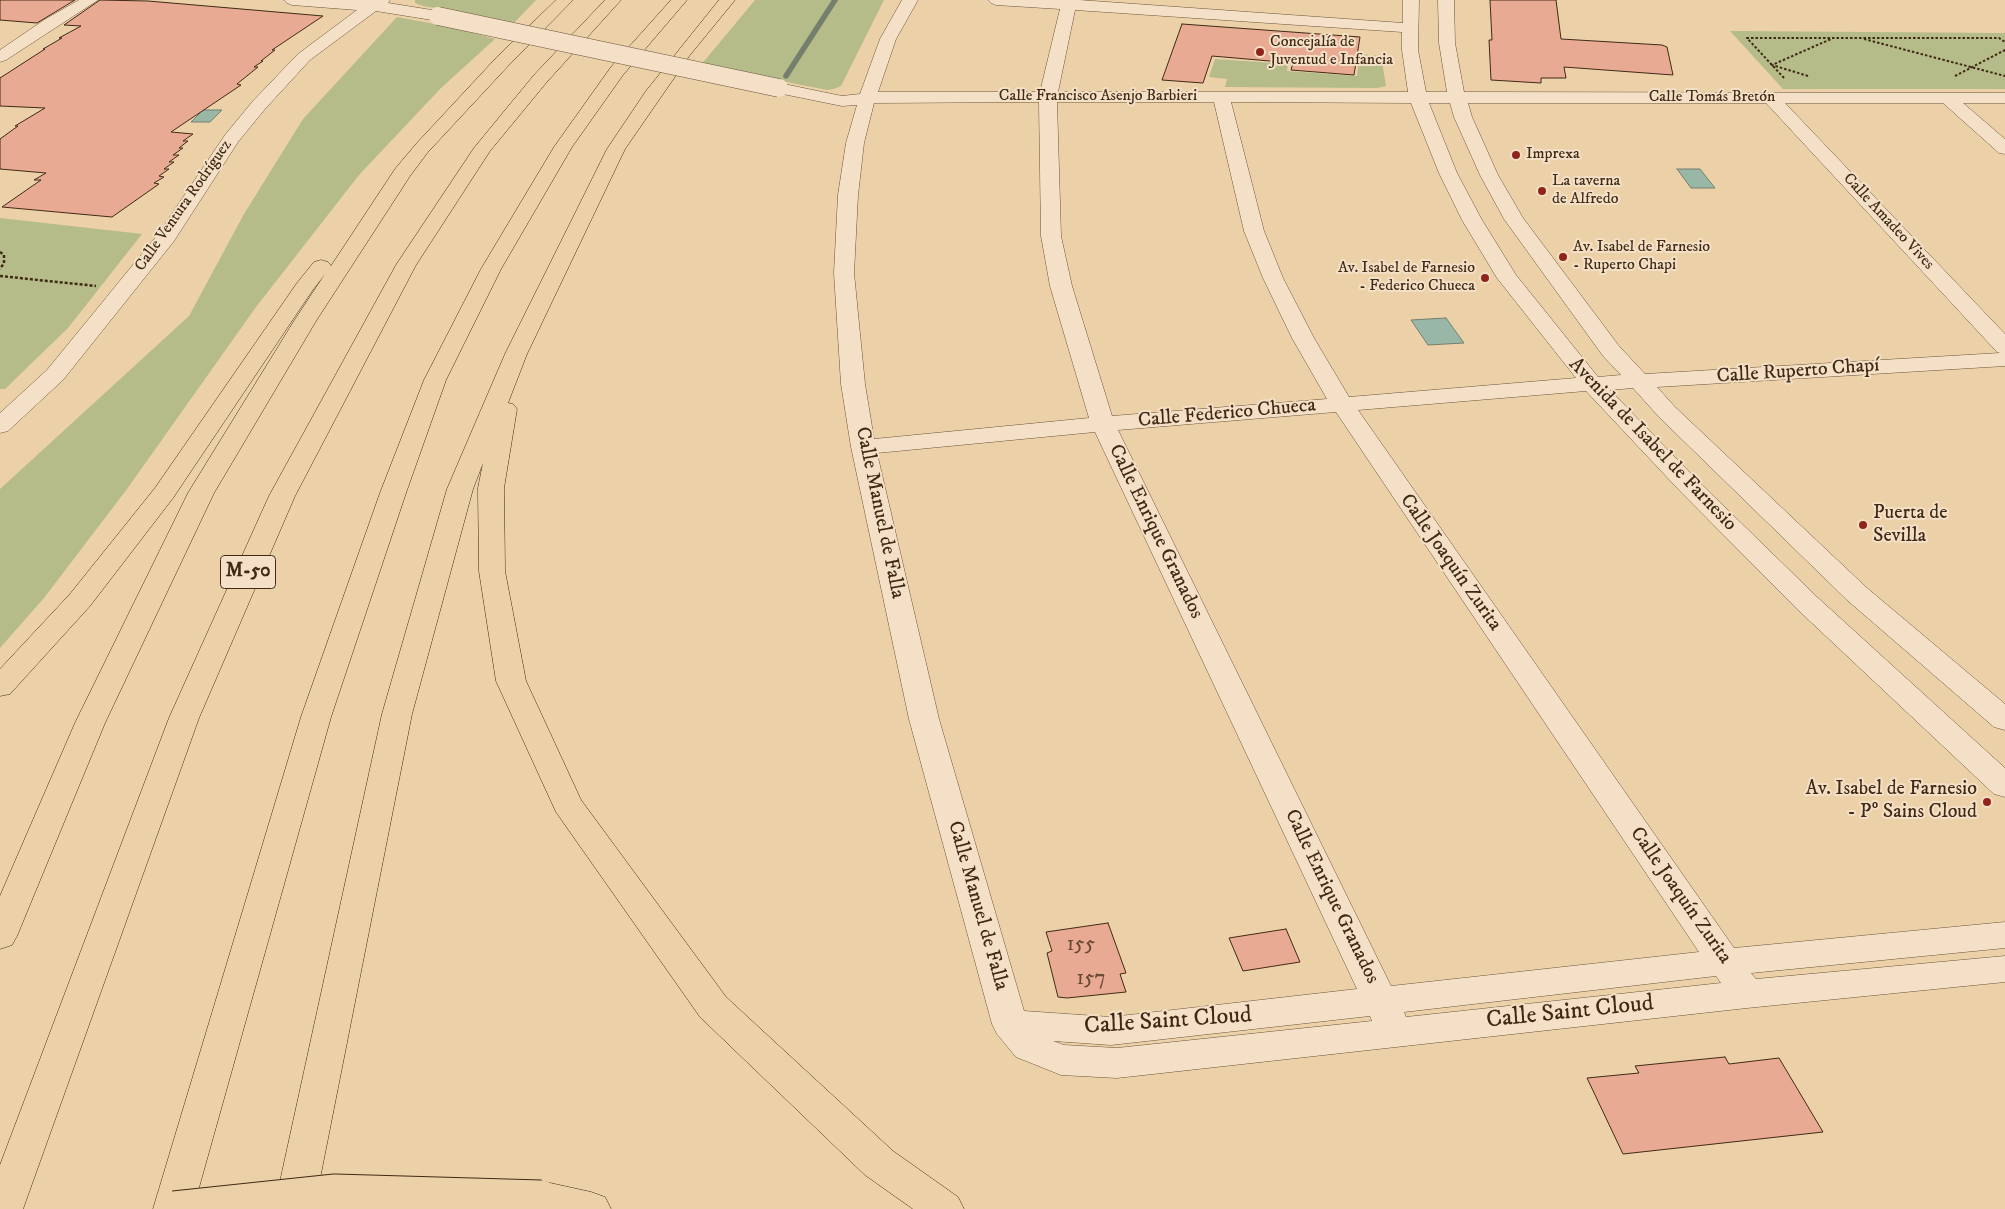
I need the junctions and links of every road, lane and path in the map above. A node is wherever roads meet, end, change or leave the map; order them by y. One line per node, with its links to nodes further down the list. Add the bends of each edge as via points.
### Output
1 (90, 0): 20 (street)
2 (292, 0): 12 (street, Calle Francisco Asenjo Barbieri)
3 (566, 0): 36 (highway, via 503,61)
4 (613, 0): 61 (highway, M-50, via 540,79 478,155 406,265 282,496 184,718)
5 (679, 0): 62 (highway, via 617,71 563,147 491,269 435,380 316,717)
6 (727, 0): 42 (highway, via 657,88 616,149)
7 (910, 0): 29 (street, Calle Manuel de Falla, via 888,39)
8 (996, 0): 13 (street)
9 (1230, 0): 14 (street)
10 (1411, 0): 15 (street, Avenida de Isabel de Farnesio)
11 (1446, 0): 31 (street, Avenida de Isabel de Farnesio, via 1447,43)
12 (377, 3): 29 (street, Calle Francisco Asenjo Barbieri, bridge, via 832,100); 47 (street, Calle Ventura Rodríguez, via 304,57 259,105 231,139 167,237 55,375)
13 (1070, 3): 14 (street); 27 (street, Calle Enrique Granados)
14 (1226, 16): 15 (street)
15 (1409, 28): 30 (street, Avenida de Isabel de Farnesio)
16 (1834, 38): 17 (path); 21 (path); 21 (path, via 1747,38)
17 (1859, 38): 18 (path, via 1999,38); 22 (path)
18 (2005, 42)
19 (2005, 50): 22 (path)
20 (0, 57)
21 (1772, 65): 24 (path); 25 (path)
22 (1972, 67): 23 (path); 26 (path)
23 (2005, 76)
24 (1784, 78)
25 (1816, 78)
26 (1949, 79)
27 (1048, 97): 28 (street, Calle Francisco Asenjo Barbieri); 29 (street, Calle Francisco Asenjo Barbieri); 48 (street, Calle Enrique Granados, via 1051,236 1061,286)
28 (1221, 97): 30 (street, Calle Francisco Asenjo Barbieri); 46 (street, Calle Joaquín Zurita, via 1254,231 1303,338)
29 (867, 98): 50 (street, Calle Manuel de Falla, via 855,143 849,186 844,273 853,384)
30 (1418, 98): 31 (street, Calle Tomás Bretón); 45 (street, Avenida de Isabel de Farnesio, via 1448,173 1507,278)
31 (1458, 98): 32 (street, Calle Tomás Bretón); 44 (street, Avenida de Isabel de Farnesio, via 1463,117 1514,220 1611,351)
32 (1771, 98): 33 (street, Calle Tomás Bretón); 41 (street, Calle Amadeo Vives)
33 (1947, 98): 34 (street, Calle Tomás Bretón); 35 (street)
34 (2005, 98)
35 (2005, 149)
36 (402, 172): 51 (highway, via 370,203 304,287 158,501 80,600); 55 (highway, via 305,321 201,493 90,723)
37 (0, 252): 38 (path, via 4,255)
38 (0, 269)
39 (0, 276): 40 (path)
40 (100, 286)
41 (2005, 347)
42 (516, 354): 63 (highway, via 460,489 397,714); 65 (highway, via 491,488 492,571 511,680 567,804 714,1007 879,1163)
43 (2005, 359): 44 (street, Calle Ruperto Chapí)
44 (1640, 383): 45 (street, Calle Ruperto Chapí); 52 (street, Avenida de Isabel de Farnesio, via 1857,594)
45 (1592, 384): 46 (street, Calle Federico Chueca); 53 (street, Avenida de Isabel de Farnesio, via 1807,603)
46 (1342, 405): 48 (street, Calle Federico Chueca); 56 (street, Calle Joaquín Zurita)
47 (9, 408): 49 (street, Calle Ventura Rodríguez)
48 (1104, 424): 50 (street, Calle Federico Chueca); 59 (street, Calle Enrique Granados)
49 (0, 426)
50 (863, 446): 60 (street, Calle Manuel de Falla, via 924,719)
51 (0, 687)
52 (2005, 720)
53 (2005, 786)
54 (2005, 935): 56 (street, Calle Saint Cloud)
55 (0, 936)
56 (1726, 962): 58 (street, Calle Joaquín Zurita); 59 (street, Calle Saint Cloud)
57 (2005, 969): 58 (street, Calle Saint Cloud)
58 (1747, 994): 59 (street, Calle Saint Cloud)
59 (1388, 1017): 60 (street, Calle Saint Cloud, via 1111,1031)
60 (1010, 1024)
61 (3, 1209)
62 (174, 1209): 64 (highway, bridge, via 335,1192 541,1198)
63 (294, 1209)
64 (591, 1209)
65 (944, 1209)

